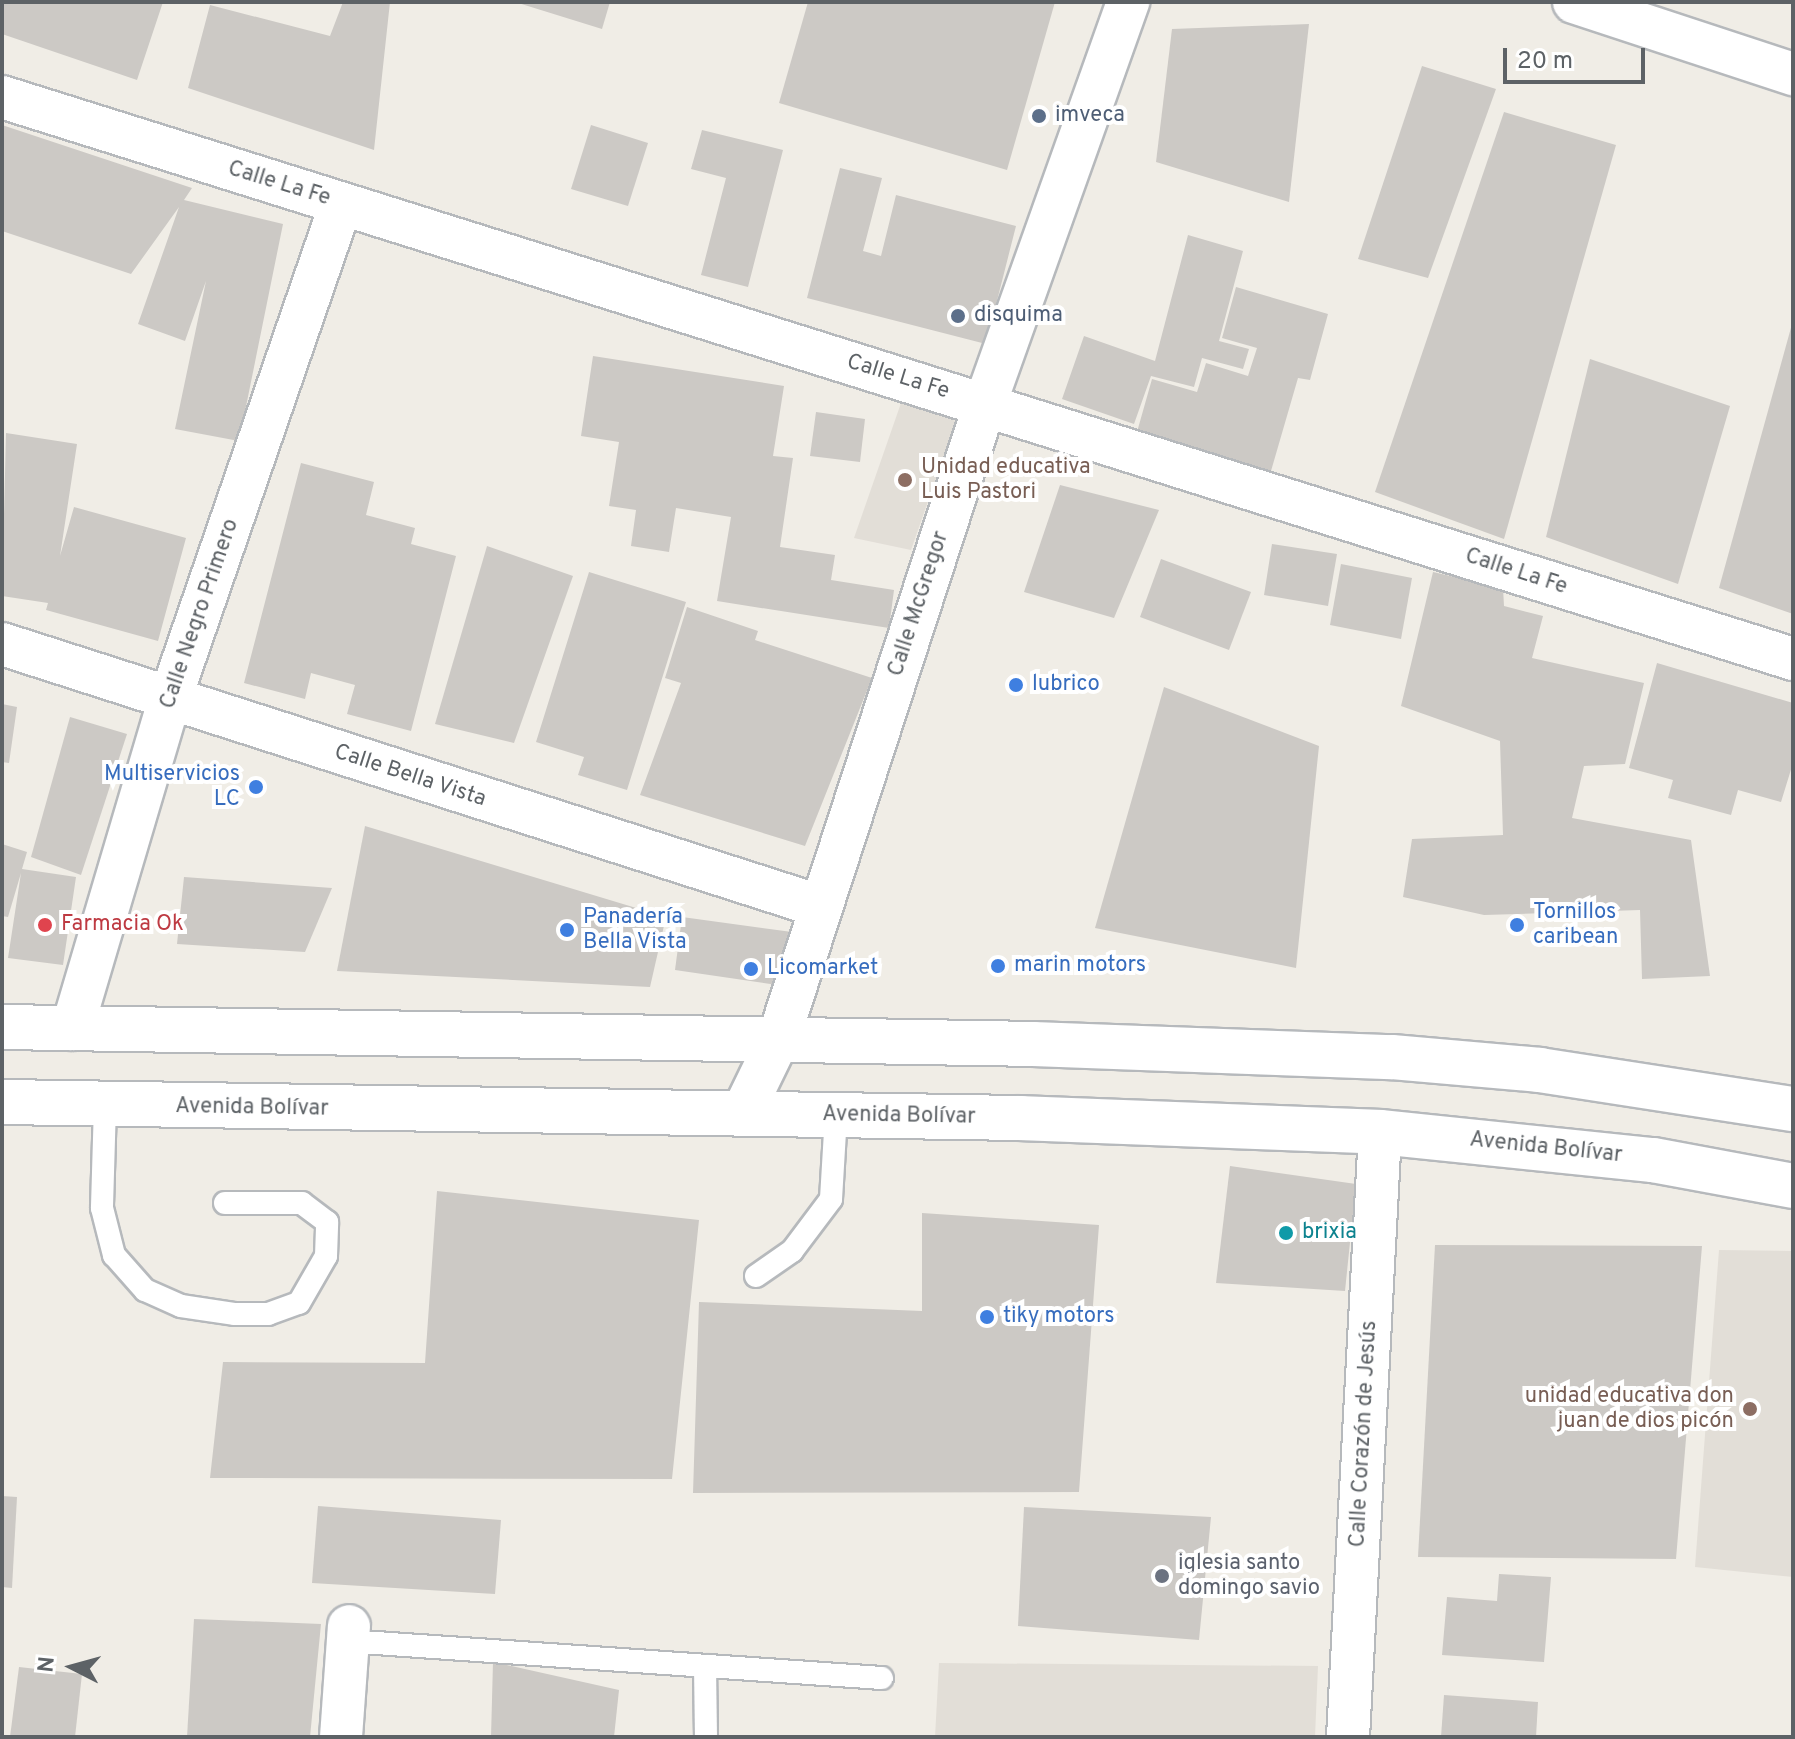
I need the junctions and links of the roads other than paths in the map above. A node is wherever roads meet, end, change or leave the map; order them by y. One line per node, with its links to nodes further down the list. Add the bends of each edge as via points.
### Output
1 (1128, 2): 6 (street, Calle McGregor)
2 (1574, 2): 3 (street)
3 (1793, 74)
4 (2, 97): 5 (street, Calle La Fe)
5 (341, 204): 6 (street, Calle La Fe); 9 (street, Calle Negro Primero)
6 (985, 404): 8 (street, Calle La Fe); 10 (street, Calle McGregor)
7 (2, 644): 9 (street, Calle Bella Vista)
8 (1793, 659)
9 (170, 699): 10 (street, Calle Bella Vista); 12 (street, Calle Negro Primero)
10 (819, 906): 13 (street, Calle McGregor)
11 (2, 1027): 12 (street)
12 (72, 1029): 13 (street)
13 (778, 1040): 16 (street, via 1392,1057 1555,1072); 17 (street, Calle McGregor)
14 (2, 1102): 15 (street, Avenida Bolívar)
15 (105, 1105): 17 (street, Avenida Bolívar); 21 (lane, via 102,1208 114,1255 145,1290 181,1306 235,1314 268,1314 299,1303 326,1256 327,1222 302,1203)
16 (1793, 1109)
17 (742, 1114): 18 (street, Avenida Bolívar)
18 (836, 1116): 19 (street, Avenida Bolívar); 22 (lane, via 831,1199 792,1251)
19 (1380, 1132): 20 (street, Avenida Bolívar, via 1653,1160); 28 (street, Calle Corazón de Jesús)
20 (1793, 1186)
21 (225, 1203)
22 (756, 1276)
23 (348, 1633): 24 (lane); 26 (street)
24 (705, 1666): 25 (lane); 27 (lane)
25 (882, 1678)
26 (341, 1737)
27 (706, 1737)
28 (1348, 1737)

